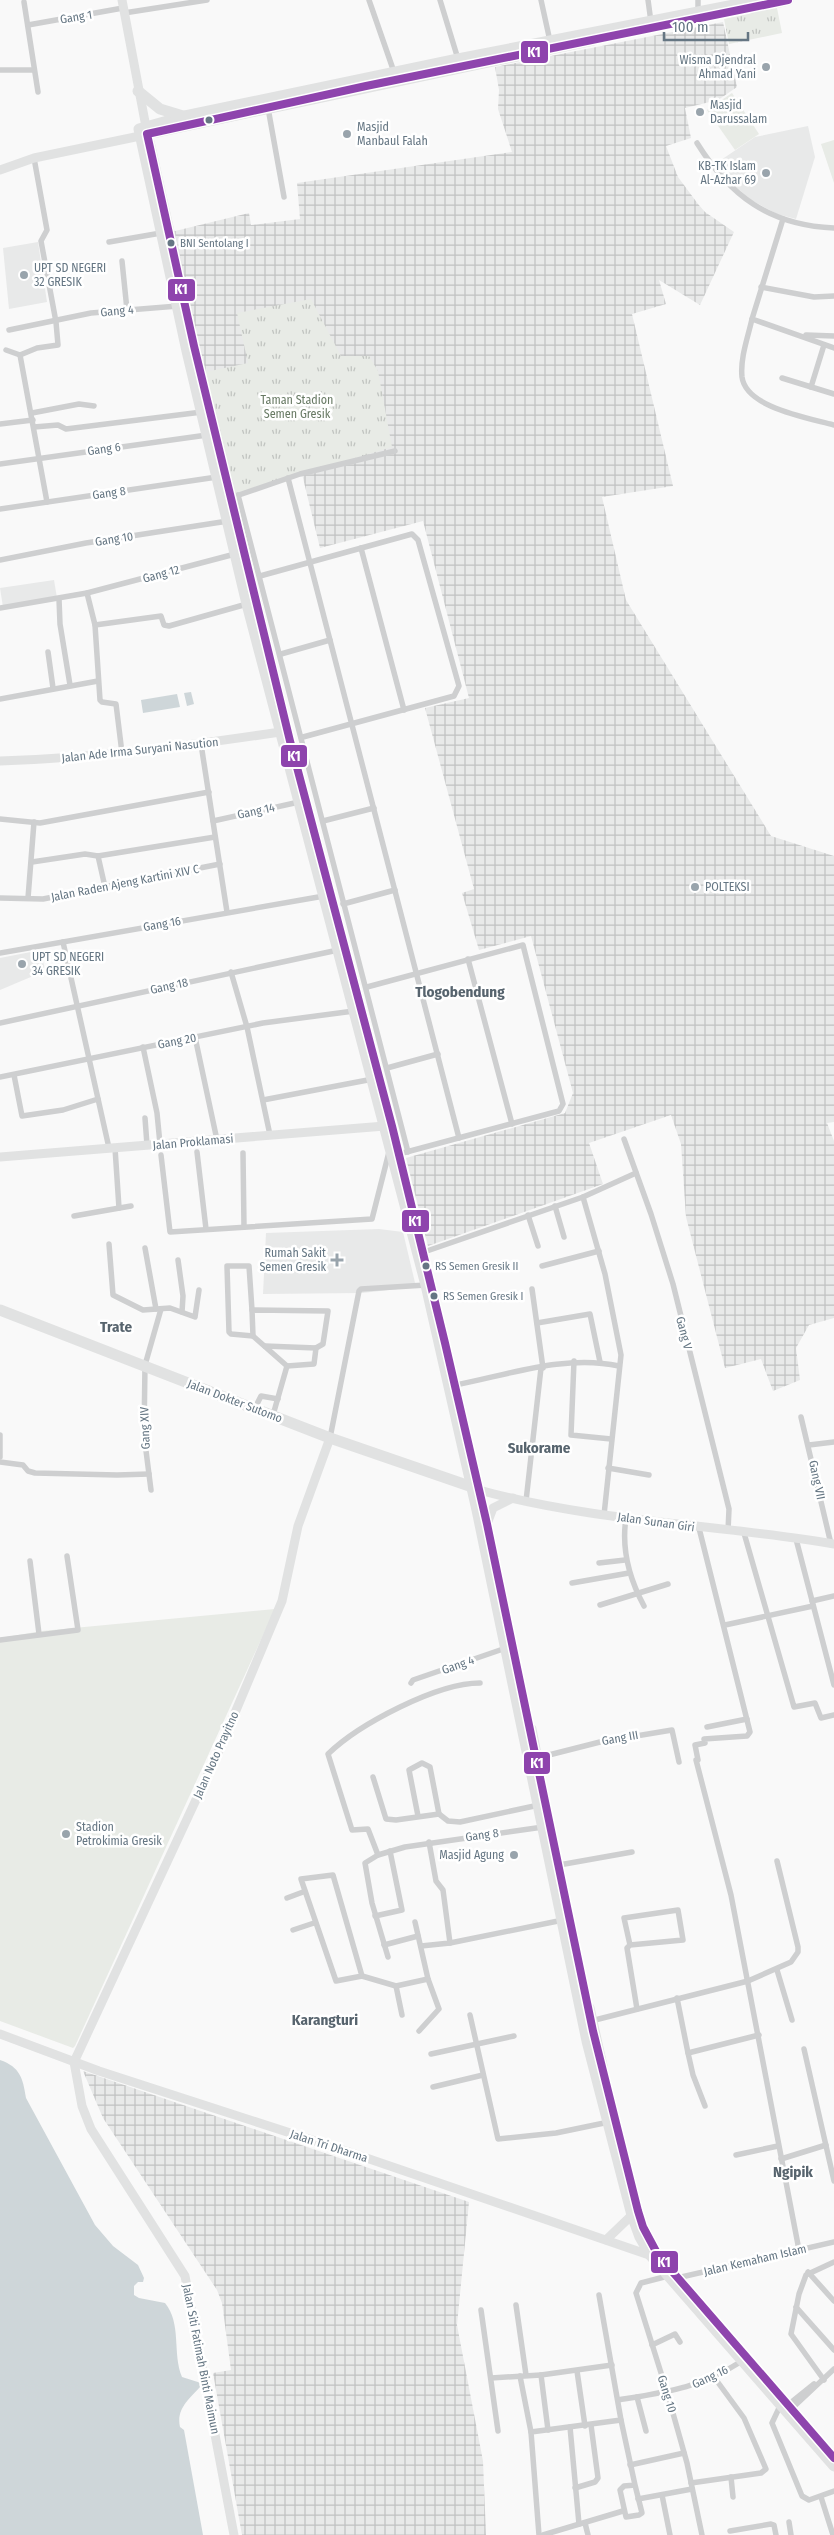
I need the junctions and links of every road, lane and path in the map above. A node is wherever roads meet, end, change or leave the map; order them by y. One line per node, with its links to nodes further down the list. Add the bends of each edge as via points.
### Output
1 (206, 0): 9 (street, Gang 1)
2 (369, 0): 23 (street)
3 (440, 0): 20 (street)
4 (541, 0): 17 (street)
5 (648, 0): 15 (street)
6 (698, 0): 14 (street)
7 (759, 0): 11 (highway)
8 (788, 0): 18 (highway)
9 (199, 1): 12 (street, Gang 1)
10 (24, 2): 16 (street)
11 (745, 2): 14 (highway)
12 (173, 3): 13 (street, Gang 1)
13 (123, 7): 16 (street, Gang 1); 24 (main road)
14 (698, 13): 15 (highway)
15 (651, 22): 17 (highway)
16 (28, 25): 22 (street)
17 (550, 41): 18 (highway)
18 (535, 48): 19 (highway)
19 (505, 53): 20 (highway); 26 (highway)
20 (458, 59): 23 (highway)
21 (0, 70): 22 (street)
22 (34, 70): 25 (street)
23 (394, 72): 27 (highway)
24 (138, 91): 27 (highway, via 160,109); 28 (main road)
25 (38, 92)
26 (268, 107): 28 (highway); 32 (street)
27 (184, 116): 28 (highway)
28 (143, 129): 30 (main road, via 122,138); 35 (highway); 66 (highway, via 194,346)
29 (697, 143): 33 (street, via 718,175 743,198)
30 (34, 158): 31 (main road); 43 (street, via 47,230 41,241)
31 (0, 170)
32 (284, 197)
33 (783, 219): 34 (street); 38 (street)
34 (834, 228)
35 (162, 233): 36 (street); 40 (highway)
36 (109, 242)
37 (122, 261): 41 (street)
38 (761, 287): 39 (street, via 806,296); 42 (street)
39 (834, 296)
40 (178, 306): 41 (street, Gang 4); 55 (highway)
41 (127, 310): 43 (street, Gang 4, via 92,313)
42 (752, 319): 45 (street); 59 (street, via 743,361 742,378 747,388 763,403)
43 (56, 322): 44 (street, Gang 4); 50 (street, via 58,346 37,348)
44 (9, 330)
45 (800, 335): 46 (street); 47 (street)
46 (834, 336)
47 (824, 345): 48 (street); 52 (street)
48 (834, 348)
49 (6, 350): 50 (street)
50 (20, 355): 56 (street)
51 (782, 378): 52 (street)
52 (811, 387): 53 (street)
53 (834, 394)
54 (94, 406): 56 (street, via 80,404)
55 (202, 412): 58 (street, via 66,429 58,425); 60 (highway)
56 (32, 413): 58 (street)
57 (0, 424): 58 (street)
58 (34, 424): 62 (street)
59 (834, 425)
60 (207, 435): 62 (street, Gang 6); 64 (highway)
61 (395, 451): 65 (street)
62 (40, 458): 63 (street, Gang 6); 67 (street)
63 (0, 464)
64 (218, 476): 67 (street, Gang 8); 69 (highway)
65 (288, 478): 66 (street); 73 (street)
66 (235, 496): 74 (street); 93 (highway)
67 (47, 502): 68 (street, Gang 8)
68 (0, 509)
69 (228, 521): 71 (highway); 72 (street, Gang 10)
70 (361, 548): 73 (street); 87 (street); 87 (street, via 409,534 416,537 459,686 454,696)
71 (235, 554): 75 (street, Gang 12); 77 (highway)
72 (0, 560)
73 (310, 563): 74 (street); 80 (street)
74 (260, 576): 82 (street)
75 (87, 593): 76 (street, Gang 12); 79 (street)
76 (60, 599): 78 (street, Gang 12); 84 (street, via 60,624)
77 (247, 604): 79 (street, via 168,626 164,625 161,616); 89 (highway)
78 (0, 608)
79 (95, 625): 83 (street)
80 (330, 640): 82 (street); 88 (street)
81 (48, 652): 85 (street)
82 (280, 654): 90 (street)
83 (98, 680): 84 (street); 92 (street, via 100,701 113,702 116,706)
84 (70, 685): 85 (street)
85 (53, 688): 86 (street)
86 (0, 699)
87 (404, 710): 88 (street)
88 (352, 725): 90 (street); 98 (street)
89 (280, 732): 91 (main road, Jalan Ade Irma Suryani Nasution); 93 (highway)
90 (303, 737): 101 (street)
91 (201, 744): 92 (main road, Jalan Ade Irma Suryani Nasution); 96 (street)
92 (122, 753): 94 (main road, Jalan Ade Irma Suryani Nasution)
93 (290, 756): 95 (highway)
94 (0, 761)
95 (294, 771): 97 (highway); 148 (highway)
96 (209, 792): 100 (street); 102 (street)
97 (298, 802): 100 (street, Gang 14); 109 (highway)
98 (374, 808): 101 (street); 108 (street)
99 (0, 819): 102 (street)
100 (213, 821): 103 (street)
101 (323, 821): 112 (street)
102 (34, 822): 105 (street)
103 (215, 837): 104 (street); 106 (street)
104 (98, 856): 105 (street, via 85,854); 107 (street)
105 (32, 862): 111 (street)
106 (220, 864): 107 (street, Jalan Raden Ajeng Kartini XIV C); 113 (street)
107 (105, 887): 111 (street, Jalan Raden Ajeng Kartini XIV C, via 43,899)
108 (395, 890): 112 (street); 119 (street)
109 (324, 896): 113 (street, Gang 16); 115 (highway)
110 (0, 898): 111 (street, Jalan Raden Ajeng Kartini XIV C)
111 (28, 898)
112 (343, 904): 120 (street)
113 (227, 912): 114 (street, Gang 16)
114 (63, 942): 116 (street, Gang 16); 121 (street)
115 (338, 950): 118 (street, Gang 18); 122 (highway)
116 (0, 953)
117 (468, 959): 119 (street); 136 (street); 136 (street, via 521,944 526,948 562,1104 559,1111)
118 (231, 972): 121 (street, Gang 18); 124 (street)
119 (416, 972): 120 (street); 127 (street)
120 (367, 986): 129 (street)
121 (75, 1006): 123 (street, Gang 18); 128 (street)
122 (355, 1011): 124 (street, Gang 20); 132 (highway)
123 (0, 1022)
124 (247, 1026): 125 (street, Gang 20); 134 (street)
125 (195, 1038): 126 (street, Gang 20); 141 (street)
126 (144, 1047): 128 (street, Gang 20); 142 (street)
127 (438, 1054): 129 (street); 139 (street)
128 (90, 1059): 130 (street, Gang 20); 133 (street)
129 (387, 1068): 148 (street)
130 (14, 1075): 131 (street, Gang 20); 133 (street, via 22,1116 63,1110)
131 (0, 1077)
132 (373, 1078): 134 (street); 137 (highway)
133 (98, 1099): 145 (street)
134 (263, 1100): 138 (street)
135 (145, 1118): 143 (street)
136 (512, 1124): 139 (street)
137 (386, 1126): 138 (main road, Jalan Proklamasi); 144 (highway)
138 (270, 1135): 141 (main road, Jalan Proklamasi)
139 (459, 1138): 148 (street)
140 (624, 1139): 151 (street, Gang V)
141 (217, 1140): 142 (main road, Jalan Proklamasi)
142 (160, 1144): 143 (main road, Jalan Proklamasi)
143 (147, 1145): 145 (main road, Jalan Proklamasi)
144 (390, 1145): 158 (street, via 372,1219); 168 (highway)
145 (112, 1148): 150 (main road, Jalan Proklamasi); 155 (street)
146 (196, 1152): 159 (street)
147 (243, 1153): 158 (street)
148 (404, 1153): 165 (highway)
149 (161, 1155): 159 (street, via 170,1232)
150 (0, 1157)
151 (636, 1173): 152 (street); 209 (street, Gang V, via 672,1284 730,1509)
152 (583, 1197): 154 (street); 164 (street)
153 (131, 1206): 155 (street)
154 (555, 1206): 156 (street); 160 (street)
155 (119, 1208): 157 (street)
156 (528, 1215): 162 (street); 165 (street)
157 (74, 1216)
158 (244, 1227): 159 (street)
159 (206, 1229)
160 (564, 1237)
161 (109, 1244): 171 (street, via 112,1295 144,1310)
162 (538, 1246)
163 (145, 1248): 171 (street)
164 (599, 1251): 167 (street); 184 (street, via 621,1355)
165 (424, 1252): 175 (highway)
166 (178, 1260): 174 (street)
167 (542, 1266)
168 (426, 1285): 175 (highway); 192 (street, via 361,1289)
169 (532, 1289): 176 (street)
170 (199, 1290): 174 (street, via 195,1317)
171 (159, 1309): 174 (street); 182 (street, Gang XIV)
172 (0, 1310): 182 (highway, Jalan Dokter Sutomo)
173 (252, 1310): 177 (street); 177 (street, via 249,1266 227,1266 230,1332); 179 (street, via 328,1311 323,1344)
174 (182, 1312)
175 (435, 1313): 186 (highway); 201 (highway)
176 (537, 1323): 181 (street, via 591,1315); 185 (street)
177 (253, 1336): 178 (street)
178 (265, 1346): 179 (street); 183 (street)
179 (316, 1348): 183 (street, via 313,1365)
180 (574, 1362): 181 (street); 185 (street); 193 (street, via 571,1435)
181 (600, 1362): 184 (street)
182 (146, 1365): 188 (highway, Jalan Dokter Sutomo); 199 (street, Gang XIV, via 144,1435)
183 (287, 1366): 187 (street)
184 (619, 1366): 193 (street)
185 (542, 1368): 186 (street); 204 (street)
186 (455, 1385): 201 (highway)
187 (278, 1399): 188 (street, via 262,1395); 189 (street)
188 (255, 1408): 189 (highway, Jalan Dokter Sutomo)
189 (273, 1415): 192 (highway, Jalan Dokter Sutomo)
190 (801, 1416): 195 (street, Gang VII)
191 (0, 1435): 196 (street)
192 (330, 1438): 201 (highway, Jalan Dokter Sutomo); 281 (main road, Jalan Noto Prayitno, via 298,1526 282,1601 221,1746)
193 (611, 1438): 198 (street)
194 (834, 1442): 195 (street)
195 (809, 1445): 212 (street, Gang VII)
196 (0, 1457)
197 (0, 1462): 199 (street, via 23,1465 35,1473)
198 (608, 1468): 200 (street); 205 (street)
199 (149, 1474): 202 (street, Gang XIV)
200 (649, 1475)
201 (476, 1489): 203 (main road, Jalan Sunan Giri); 207 (highway); 229 (highway)
202 (151, 1490)
203 (514, 1498): 204 (main road, Jalan Sunan Giri); 207 (main road, via 493,1508)
204 (526, 1501): 205 (main road, Jalan Sunan Giri)
205 (604, 1514): 206 (main road, Jalan Sunan Giri)
206 (626, 1518): 208 (main road, Jalan Sunan Giri); 214 (street)
207 (487, 1524): 236 (highway)
208 (699, 1528): 209 (main road, Jalan Sunan Giri); 226 (street)
209 (728, 1531): 210 (main road, Jalan Sunan Giri)
210 (744, 1533): 211 (main road, Jalan Sunan Giri); 225 (street)
211 (796, 1539): 212 (main road, Jalan Sunan Giri); 222 (street)
212 (832, 1544)
213 (67, 1556): 227 (street, via 79,1628 70,1632)
214 (625, 1560): 216 (street); 217 (street)
215 (30, 1561): 227 (street)
216 (599, 1563)
217 (629, 1573): 218 (street); 220 (street)
218 (572, 1583)
219 (668, 1584): 220 (street)
220 (638, 1594): 223 (street); 224 (street)
221 (834, 1596): 222 (street)
222 (812, 1603): 225 (street); 232 (street)
223 (600, 1605)
224 (644, 1606)
225 (767, 1614): 226 (street); 233 (street, via 794,1708 815,1703 821,1718)
226 (725, 1625): 234 (street)
227 (39, 1634): 228 (street)
228 (0, 1640)
229 (506, 1648): 230 (street, Gang 4); 239 (highway)
230 (411, 1683)
231 (480, 1683): 246 (street, via 462,1684 430,1694 378,1719 328,1754 352,1830 368,1829)
232 (834, 1685)
233 (834, 1715)
234 (747, 1719): 235 (street); 265 (street, via 749,1736 704,1739 705,1743 695,1745)
235 (707, 1727)
236 (537, 1758): 237 (street, Gang III, via 600,1742 672,1730); 239 (highway)
237 (679, 1762)
238 (373, 1777): 241 (street, via 386,1818 396,1820)
239 (542, 1805): 240 (street, via 453,1822); 242 (highway); 248 (highway)
240 (440, 1814): 241 (street); 241 (street, via 430,1767 422,1763 409,1770)
241 (418, 1816)
242 (544, 1827): 243 (street, Gang 8); 252 (highway)
243 (429, 1842): 244 (street, Gang 8); 257 (street, via 436,1881 443,1890)
244 (390, 1851): 246 (street, Gang 8); 251 (street, via 402,1910)
245 (632, 1852): 248 (street)
246 (378, 1855): 251 (street, Gang 8, via 364,1863)
247 (777, 1861): 262 (street, via 798,1952 791,1962)
248 (559, 1866): 272 (highway)
249 (303, 1892): 250 (street); 254 (street); 263 (street, via 301,1879 333,1874)
250 (287, 1898)
251 (375, 1916): 258 (street)
252 (563, 1920): 257 (street); 285 (highway, via 587,2041)
253 (415, 1922): 256 (street)
254 (314, 1923): 255 (street); 263 (street, via 336,1981)
255 (293, 1930)
256 (418, 1936): 258 (street); 260 (street)
257 (450, 1943): 260 (street)
258 (384, 1945): 261 (street)
259 (630, 1945): 259 (street, via 683,1940 678,1910 625,1917); 268 (street, via 627,1948)
260 (421, 1946): 264 (street)
261 (388, 1957)
262 (776, 1970): 265 (street); 271 (street)
263 (362, 1976): 266 (street)
264 (428, 1979): 266 (street); 273 (street, via 439,2010)
265 (748, 1981): 267 (street); 275 (street)
266 (396, 1986): 269 (street)
267 (677, 1998): 268 (street); 279 (street)
268 (637, 2009): 272 (street)
269 (402, 2015)
270 (470, 2015): 277 (street)
271 (792, 2020)
272 (591, 2021): 291 (highway)
273 (419, 2031)
274 (0, 2034): 281 (main road, Jalan Tri Dharma)
275 (759, 2035): 279 (street); 287 (street)
276 (514, 2036): 277 (street)
277 (476, 2044): 280 (street); 282 (street)
278 (804, 2049): 286 (street)
279 (688, 2053): 284 (street)
280 (431, 2054)
281 (74, 2062): 292 (main road, Jalan Tri Dharma); 344 (main road, Jalan Siti Fatimah Binti Maimun, via 91,2129 185,2276)
282 (483, 2075): 283 (street); 285 (street, via 499,2139 556,2133)
283 (433, 2087)
284 (706, 2106)
285 (609, 2122): 291 (highway)
286 (826, 2145): 289 (street); 290 (street)
287 (778, 2146): 288 (street); 289 (street)
288 (736, 2155)
289 (781, 2159): 294 (street)
290 (834, 2181)
291 (635, 2213): 292 (main road); 295 (highway)
292 (606, 2240): 295 (main road, Jalan Tri Dharma)
293 (834, 2242): 294 (street, Jalan Kemaham Islam)
294 (799, 2250): 298 (street, Jalan Kemaham Islam)
295 (654, 2256): 298 (highway)
296 (834, 2262): 297 (street)
297 (808, 2272): 300 (street); 302 (street)
298 (672, 2277): 305 (street, Gang 10, via 641,2283 636,2288 638,2305); 307 (highway); 319 (highway)
299 (599, 2295): 308 (street)
300 (834, 2301)
301 (516, 2305): 312 (street)
302 (796, 2307): 306 (street); 315 (street, via 791,2329 793,2340)
303 (481, 2310): 314 (street)
304 (680, 2342): 305 (street, via 675,2334)
305 (652, 2345): 316 (street, Gang 10)
306 (834, 2350)
307 (742, 2360): 313 (street, Gang 16); 319 (highway)
308 (612, 2365): 310 (street); 318 (street)
309 (834, 2369): 315 (street)
310 (577, 2371): 311 (street); 321 (street)
311 (542, 2374): 312 (street); 323 (street)
312 (523, 2376): 314 (street); 326 (street)
313 (714, 2377): 316 (street, Gang 16); 331 (street, via 744,2418 766,2466 765,2472)
314 (491, 2378): 324 (street)
315 (824, 2378): 319 (street)
316 (668, 2392): 317 (street, Gang 16); 327 (street, Gang 10)
317 (637, 2397): 318 (street, Gang 16); 325 (street)
318 (618, 2400): 320 (street)
319 (786, 2408): 328 (highway); 330 (highway); 338 (street, via 772,2423 798,2490 805,2499)
320 (621, 2420): 321 (street); 329 (street)
321 (588, 2425): 322 (street); 334 (street, via 598,2478)
322 (570, 2427): 323 (street); 334 (street)
323 (548, 2430): 326 (street)
324 (498, 2431)
325 (646, 2431)
326 (531, 2432): 345 (street)
327 (684, 2453): 329 (street); 333 (street, Gang 10)
328 (834, 2458)
329 (630, 2465): 332 (street)
330 (834, 2466)
331 (731, 2477): 333 (street); 337 (street)
332 (635, 2485): 339 (street); 340 (street, via 624,2486 620,2490)
333 (691, 2486): 336 (street); 348 (street, Gang 10)
334 (575, 2488): 342 (street)
335 (834, 2491): 338 (street)
336 (662, 2494): 339 (street); 347 (street)
337 (733, 2497)
338 (821, 2497): 351 (street)
339 (638, 2498): 340 (street, via 640,2515 626,2517)
340 (623, 2511): 342 (street)
341 (789, 2522): 350 (street)
342 (582, 2524): 345 (street); 346 (street)
343 (730, 2531): 349 (street, via 771,2524)
344 (234, 2535)
345 (541, 2535)
346 (588, 2535)
347 (670, 2535)
348 (702, 2535)
349 (776, 2535)
350 (791, 2535)
351 (833, 2535)

